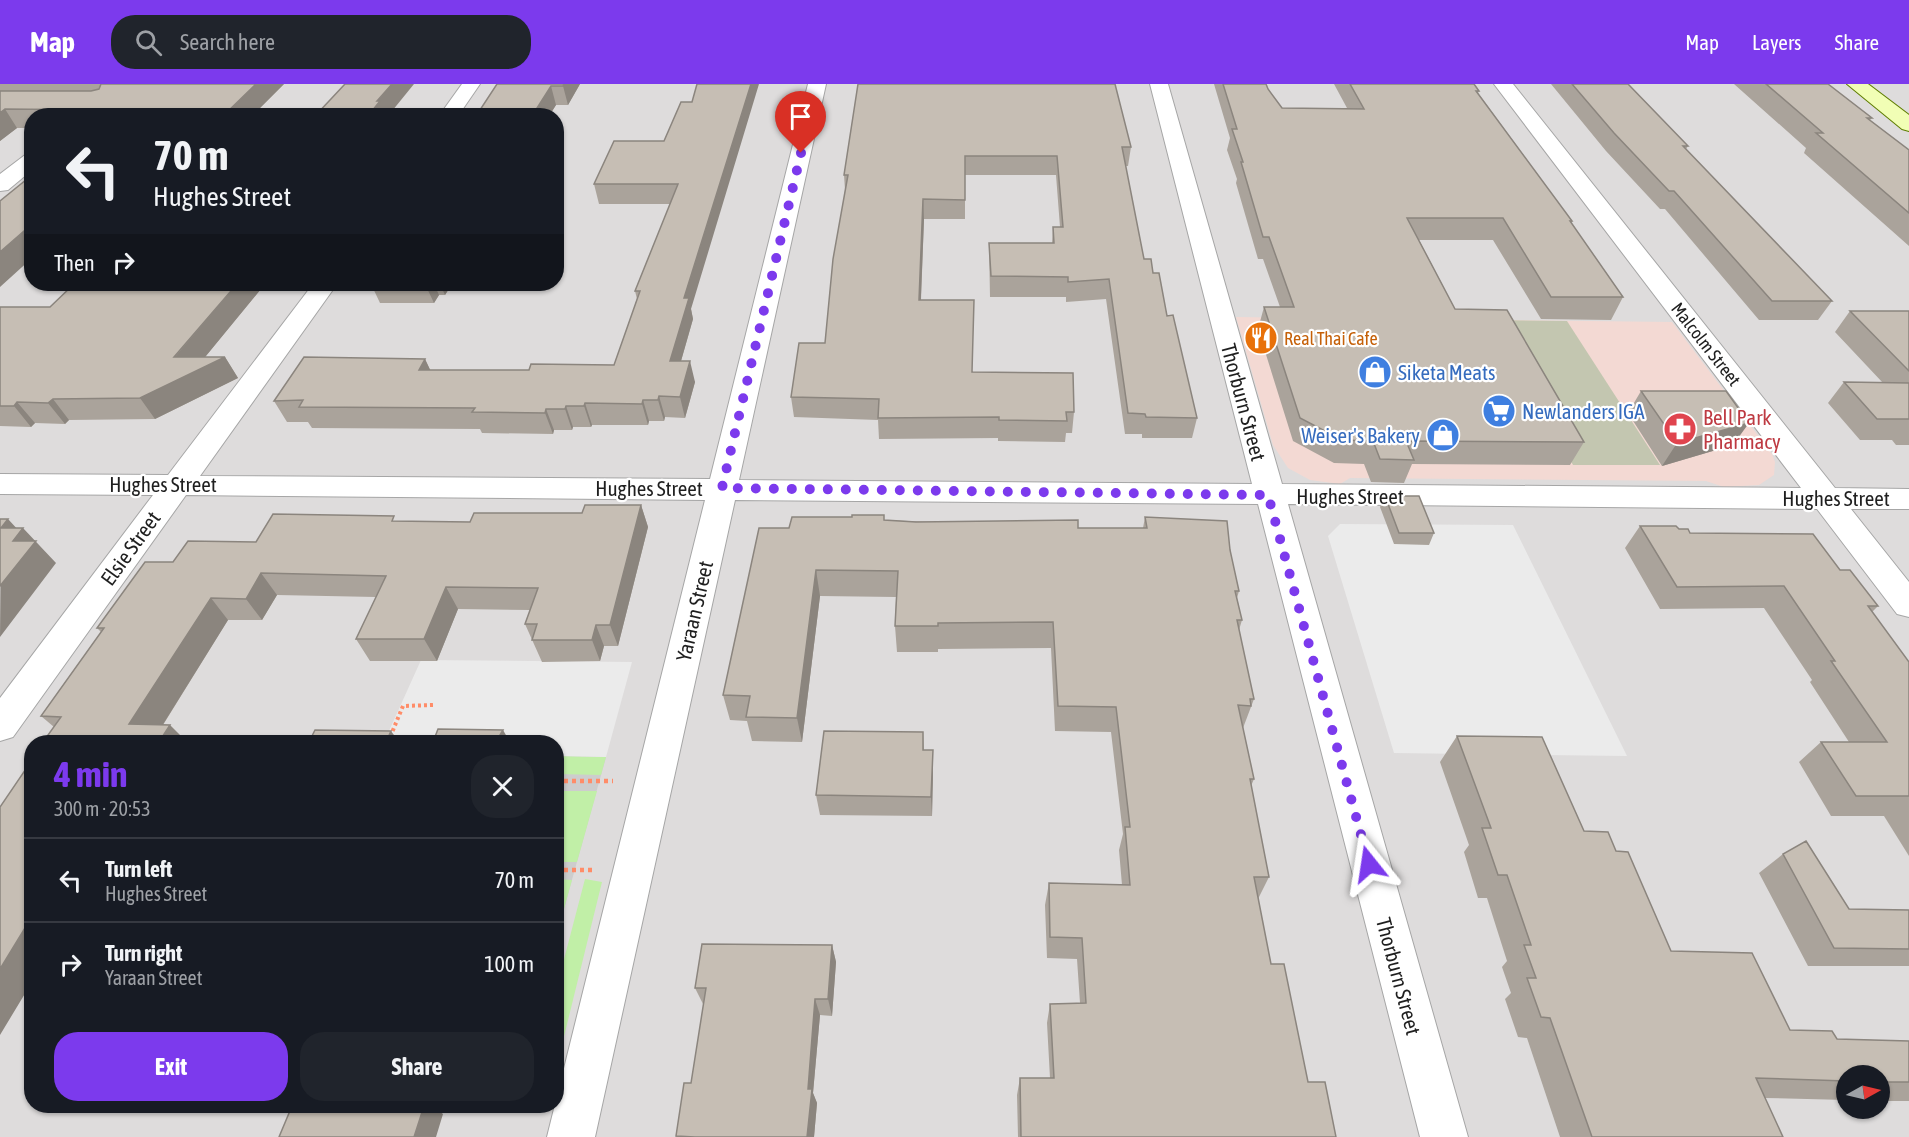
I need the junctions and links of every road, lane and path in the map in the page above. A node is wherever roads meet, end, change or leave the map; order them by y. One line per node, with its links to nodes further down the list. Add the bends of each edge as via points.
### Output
1 (471, 84): 6 (street)
2 (817, 84): 13 (street, Yaraan Street)
3 (1159, 84): 14 (street, Thorburn Street)
4 (1503, 84): 15 (street, Malcolm Street)
5 (1856, 84): 7 (main road)
6 (454, 108)
7 (1909, 125)
8 (24, 166): 9 (street)
9 (0, 185)
10 (320, 291): 12 (street, Elsie Street)
11 (0, 484): 12 (street, Hughes Street)
12 (177, 484): 13 (street, Hughes Street); 19 (street, Elsie Street)
13 (722, 488): 14 (street, Hughes Street); 22 (street, Yaraan Street)
14 (1268, 495): 15 (street, Hughes Street); 24 (street, Thorburn Street)
15 (1826, 498): 16 (street, Hughes Street); 17 (street, Malcolm Street)
16 (1909, 498)
17 (1909, 605)
18 (433, 705): 20 (path, via 403,706)
19 (0, 726)
20 (391, 735)
21 (564, 781): 22 (path)
22 (654, 781): 23 (street, Yaraan Street)
23 (571, 1137)
24 (1444, 1137)

